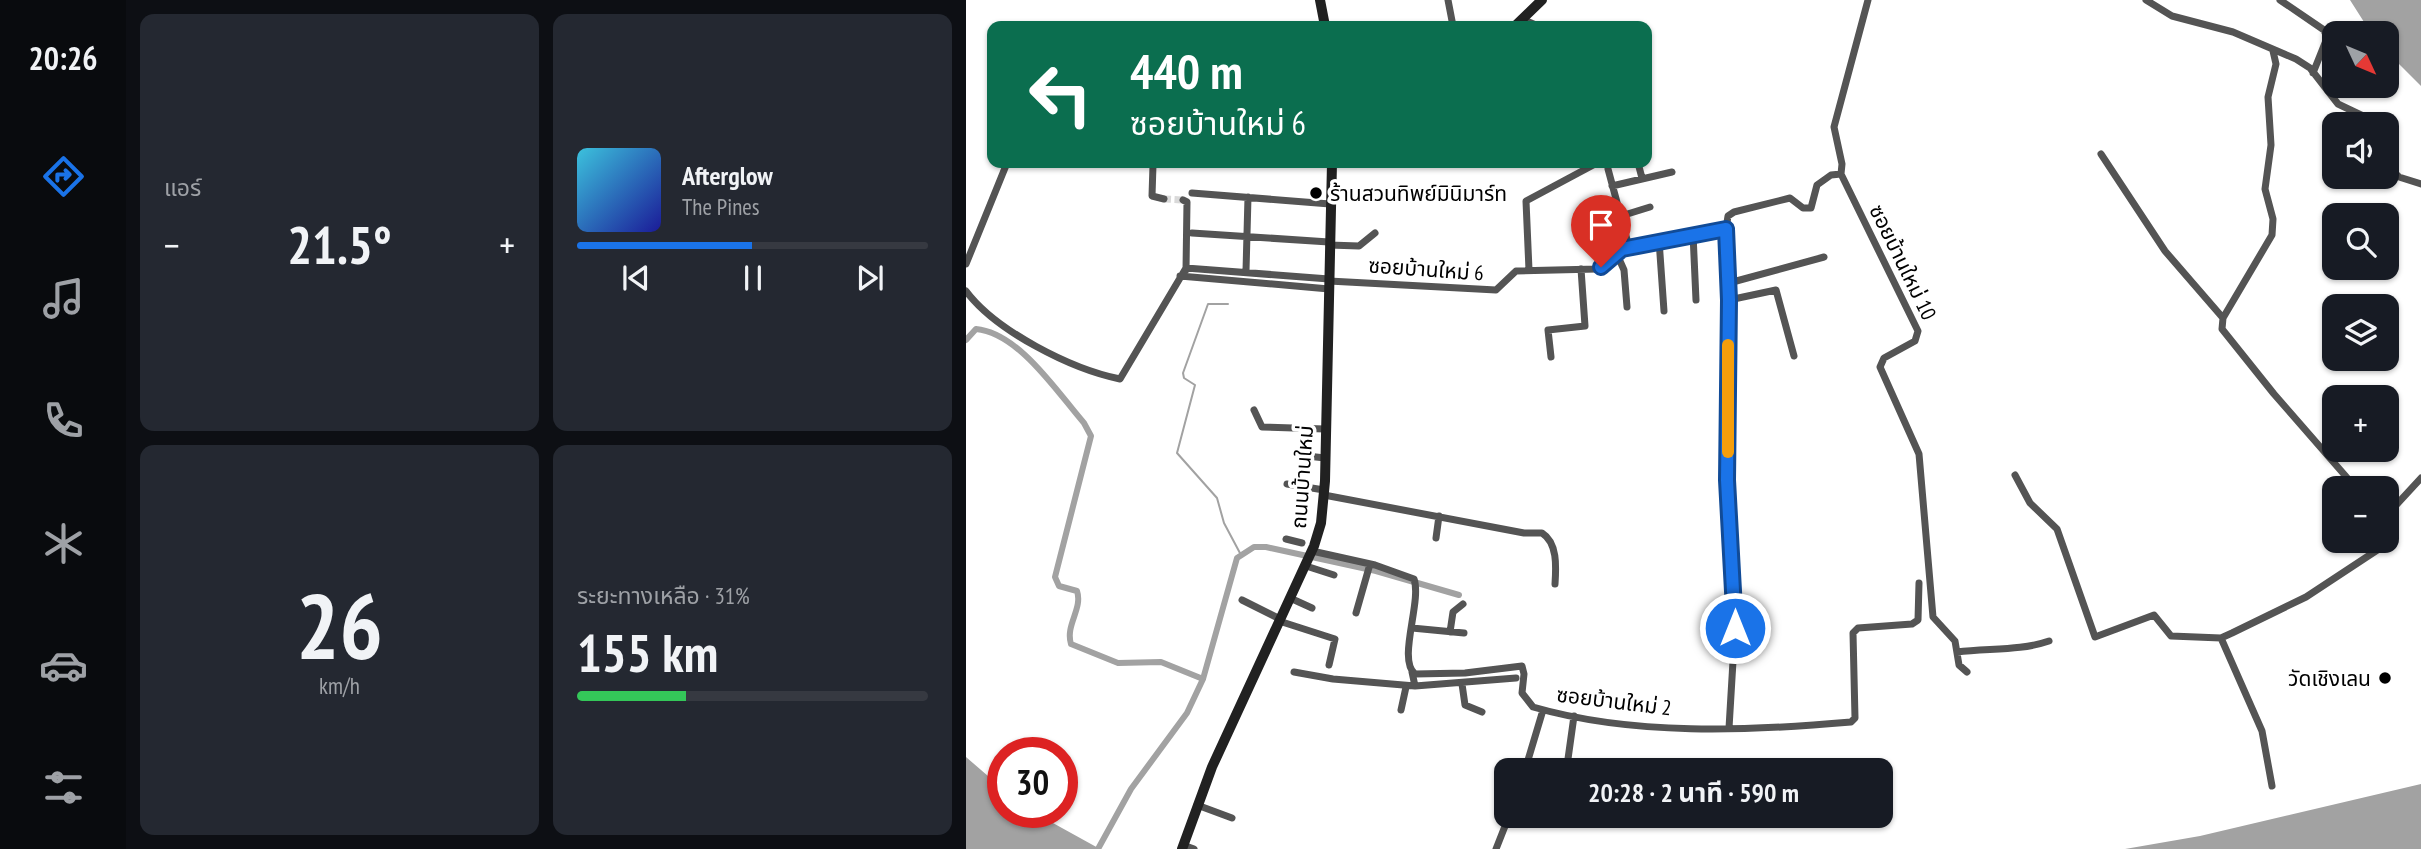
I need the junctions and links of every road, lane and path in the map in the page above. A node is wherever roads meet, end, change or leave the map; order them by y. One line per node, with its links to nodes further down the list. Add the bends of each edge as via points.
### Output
1 (1320, 0): 7 (street)
2 (1448, 0): 8 (street)
3 (1868, 0): 21 (street, ซอยบ้านใหม่ 10, via 1834,127)
4 (2146, 0): 10 (street, via 2172,16 2233,32)
5 (2280, 0): 11 (street, via 2324,30 2328,38)
6 (1540, 1): 9 (street)
7 (1324, 21)
8 (1452, 21)
9 (1520, 21)
10 (2273, 51): 11 (street, via 2296,59); 56 (street, via 2276,64 2268,104 2271,145 2265,189 2272,235)
11 (2313, 73): 12 (street, via 2338,104)
12 (2355, 112)
13 (2101, 154): 56 (street, via 2165,251)
14 (1004, 168): 43 (street)
15 (1153, 168): 28 (street, via 1152,196)
16 (1332, 168): 30 (street, ถนนบ้านใหม่)
17 (1588, 168): 46 (street, via 1525,201)
18 (1639, 168): 23 (street)
19 (1608, 169): 25 (street)
20 (1672, 172): 23 (street)
21 (1841, 174): 33 (street, via 1817,185 1811,208 1803,208 1793,199 1776,201 1729,215); 90 (street, ซอยบ้านใหม่ 10, via 1918,331 1915,341 1884,358 1880,367 1919,454 1933,617 1952,637)
22 (2399, 177): 24 (street)
23 (1642, 178): 25 (street)
24 (2421, 184)
25 (1612, 186): 32 (street)
26 (1192, 193): 27 (street)
27 (1248, 197): 30 (street); 37 (street)
28 (1164, 199)
29 (1183, 200): 44 (street, via 1187,202)
30 (1330, 204): 39 (street, ถนนบ้านใหม่)
31 (1650, 207): 32 (street)
32 (1621, 216): 40 (street)
33 (1726, 229): 36 (street); 49 (street)
34 (1192, 233): 37 (street)
35 (1375, 233): 39 (street, via 1359,246)
36 (1693, 234): 38 (street); 52 (street)
37 (1245, 235): 39 (street); 47 (street)
38 (1659, 240): 40 (street); 55 (street)
39 (1329, 243): 50 (street, ถนนบ้านใหม่)
40 (1629, 247): 41 (street)
41 (1616, 252): 45 (street, via 1601,267); 54 (street, via 1625,276)
42 (1824, 257): 49 (street)
43 (966, 264)
44 (1186, 268): 47 (street); 48 (street)
45 (1581, 269): 46 (street); 58 (street, via 1585,326 1548,330)
46 (1529, 270): 50 (street, ซอยบ้านใหม่ 6, via 1512,272 1501,288 1493,291)
47 (1246, 271): 50 (street)
48 (1183, 277): 50 (street); 51 (street, via 1120,379 1054,357 985,312)
49 (1729, 282): 53 (street)
50 (1329, 283): 60 (street, ถนนบ้านใหม่)
51 (966, 291)
52 (1696, 300)
53 (1729, 300): 57 (street, via 1776,290); 103 (street, via 1727,490 1736,611)
54 (1627, 307)
55 (1664, 312)
56 (2223, 318): 64 (street, via 2224,332)
57 (1794, 356)
58 (1551, 357)
59 (1254, 410): 60 (street, via 1262,426)
60 (1325, 429): 62 (street, ถนนบ้านใหม่)
61 (1298, 455): 62 (street)
62 (1325, 458): 67 (street, ถนนบ้านใหม่)
63 (2015, 474): 88 (street, via 2030,503 2057,529 2093,636 2154,615 2171,636)
64 (2346, 476)
65 (2421, 478): 68 (street)
66 (1287, 484): 67 (street)
67 (1324, 492): 69 (street); 72 (street, ถนนบ้านใหม่)
68 (2399, 502)
69 (1439, 516): 70 (street); 78 (street, via 1547,535 1556,561)
70 (1436, 538)
71 (1286, 539): 72 (street)
72 (1309, 546): 74 (street); 75 (street, ถนนบ้านใหม่)
73 (2374, 553): 88 (street, via 2306,597)
74 (1370, 564): 83 (street); 85 (street, via 1413,579)
75 (1306, 566): 76 (street); 79 (street, ถนนบ้านใหม่)
76 (1334, 575)
77 (1919, 583): 103 (street, ซอยบ้านใหม่ 2, via 1920,617 1915,623 1866,627 1853,633 1854,720)
78 (1555, 584)
79 (1290, 598): 82 (street); 84 (street, ถนนบ้านใหม่)
80 (1242, 600): 84 (street)
81 (1464, 604): 86 (street, via 1453,612)
82 (1312, 608)
83 (1356, 613)
84 (1280, 620): 91 (street, via 1335,639); 107 (street, ถนนบ้านใหม่)
85 (1412, 628): 86 (street); 93 (street, via 1408,663)
86 (1450, 632): 87 (street)
87 (1465, 633)
88 (2221, 638): 106 (street, via 2262,731)
89 (2049, 641): 90 (street, via 2023,650 2005,647)
90 (1957, 652): 94 (street, ซอยบ้านใหม่ 10, via 1959,664)
91 (1329, 666)
92 (1294, 672): 98 (street)
93 (1412, 672): 97 (street); 100 (street, ซอยบ้านใหม่ 2, via 1465,673 1522,666 1526,702)
94 (1967, 672)
95 (1516, 678): 96 (street)
96 (1462, 684): 97 (street); 101 (street, via 1465,705)
97 (1415, 686): 98 (street)
98 (1406, 687): 99 (street)
99 (1401, 710)
100 (1543, 710): 102 (street, ซอยบ้านใหม่ 2); 104 (street)
101 (1482, 712)
102 (1574, 716): 103 (street, ซอยบ้านใหม่ 2, via 1648,725); 105 (street)
103 (1729, 727)
104 (1529, 758)
105 (1568, 758)
106 (2272, 786)
107 (1197, 805): 108 (street); 110 (street, ถนนบ้านใหม่)
108 (1232, 818)
109 (1504, 828): 112 (street)
110 (1182, 847): 111 (street)
111 (1194, 849)
112 (1496, 849)

